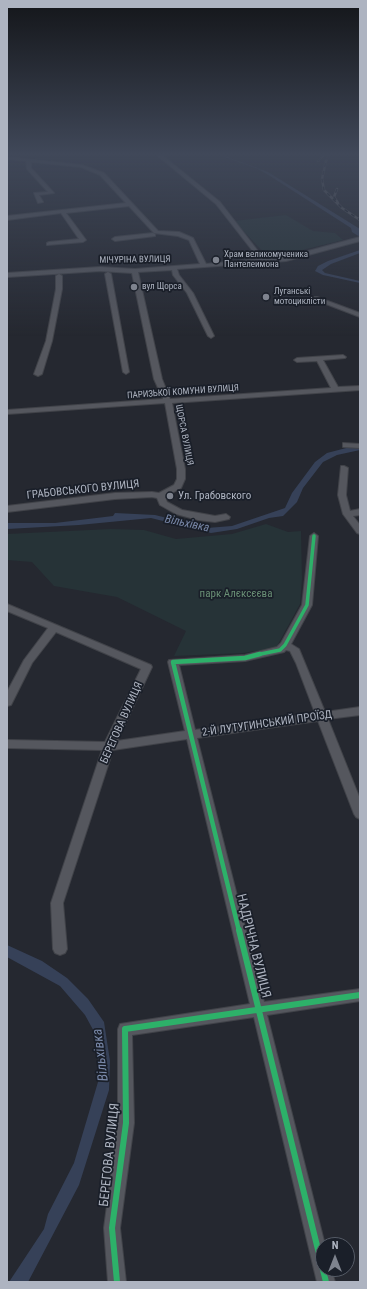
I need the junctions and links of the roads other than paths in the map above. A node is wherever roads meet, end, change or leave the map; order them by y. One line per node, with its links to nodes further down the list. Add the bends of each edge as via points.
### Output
1 (22, 216): 5 (street)
2 (66, 216): 9 (street, via 83,240)
3 (139, 216): 6 (street)
4 (228, 216): 10 (street)
5 (7, 218)
6 (155, 236): 7 (street); 11 (street, via 180,234 191,239)
7 (115, 239)
8 (360, 239): 10 (street, МІЧУРІНА ВУЛИЦЯ, via 286,259)
9 (48, 244)
10 (263, 261): 11 (street, МІЧУРІНА ВУЛИЦЯ)
11 (204, 266): 12 (street, МІЧУРІНА ВУЛИЦЯ)
12 (174, 268): 13 (street, МІЧУРІНА ВУЛИЦЯ); 19 (street, via 176,275 190,293)
13 (135, 272): 14 (street, МІЧУРІНА ВУЛИЦЯ); 16 (street, МІЧУРІНА ВУЛИЦЯ, via 100,269); 27 (street, ЩОРСА ВУЛИЦЯ, via 158,379)
14 (108, 274): 15 (street, МІЧУРІНА ВУЛИЦЯ); 23 (street)
15 (59, 276): 16 (street, МІЧУРІНА ВУЛИЦЯ); 24 (street, via 49,341)
16 (7, 279)
17 (316, 298): 18 (street)
18 (360, 315)
19 (211, 336)
20 (343, 357): 21 (street)
21 (319, 359): 22 (street); 26 (street)
22 (297, 360)
23 (126, 372)
24 (38, 374)
25 (360, 388): 26 (street, ПАРИЗЬКОЇ КОМУНИ ВУЛИЦЯ)
26 (336, 390): 27 (street, ПАРИЗЬКОЇ КОМУНИ ВУЛИЦЯ)
27 (168, 402): 28 (street, ПАРИЗЬКОЇ КОМУНИ ВУЛИЦЯ); 32 (street, ЩОРСА ВУЛИЦЯ, via 181,479 178,486)
28 (7, 412)
29 (346, 445): 30 (street)
30 (360, 446)
31 (344, 468): 35 (street, via 342,495)
32 (160, 496): 33 (street, ГРАБОВСЬКОГО ВУЛИЦЯ, via 115,496); 36 (street, via 163,503 179,512 214,519)
33 (7, 509)
34 (360, 512): 35 (street)
35 (347, 514): 37 (street)
36 (226, 517)
37 (360, 531)
38 (314, 536): 41 (street, via 307,606)
39 (7, 607): 40 (street, БЕРЕГОВА ВУЛИЦЯ)
40 (54, 627): 42 (street, via 28,662); 47 (street, БЕРЕГОВА ВУЛИЦЯ, via 147,667)
41 (285, 645): 44 (street, via 294,649); 45 (street, НАДРІЧНА ВУЛИЦЯ, via 280,650 245,658 173,662)
42 (7, 702)
43 (360, 711): 44 (street, 2-Й ЛУТУГИНСЬКИЙ ПРОЇЗД)
44 (323, 716): 45 (street, 2-Й ЛУТУГИНСЬКИЙ ПРОЇЗД); 48 (street)
45 (191, 734): 47 (street, 2-Й ЛУТУГИНСЬКИЙ ПРОЇЗД); 51 (street, НАДРІЧНА ВУЛИЦЯ)
46 (7, 744): 47 (street, 2-Й ЛУТУГИНСЬКИЙ ПРОЇЗД)
47 (109, 746): 49 (street, БЕРЕГОВА ВУЛИЦЯ, via 57,902)
48 (360, 814)
49 (60, 949)
50 (360, 995): 51 (street)
51 (258, 1010): 52 (street, БЕРЕГОВА ВУЛИЦЯ, via 125,1029 126,1123 112,1228); 53 (street, НАДРІЧНА ВУЛИЦЯ)
52 (117, 1282)
53 (326, 1282)

